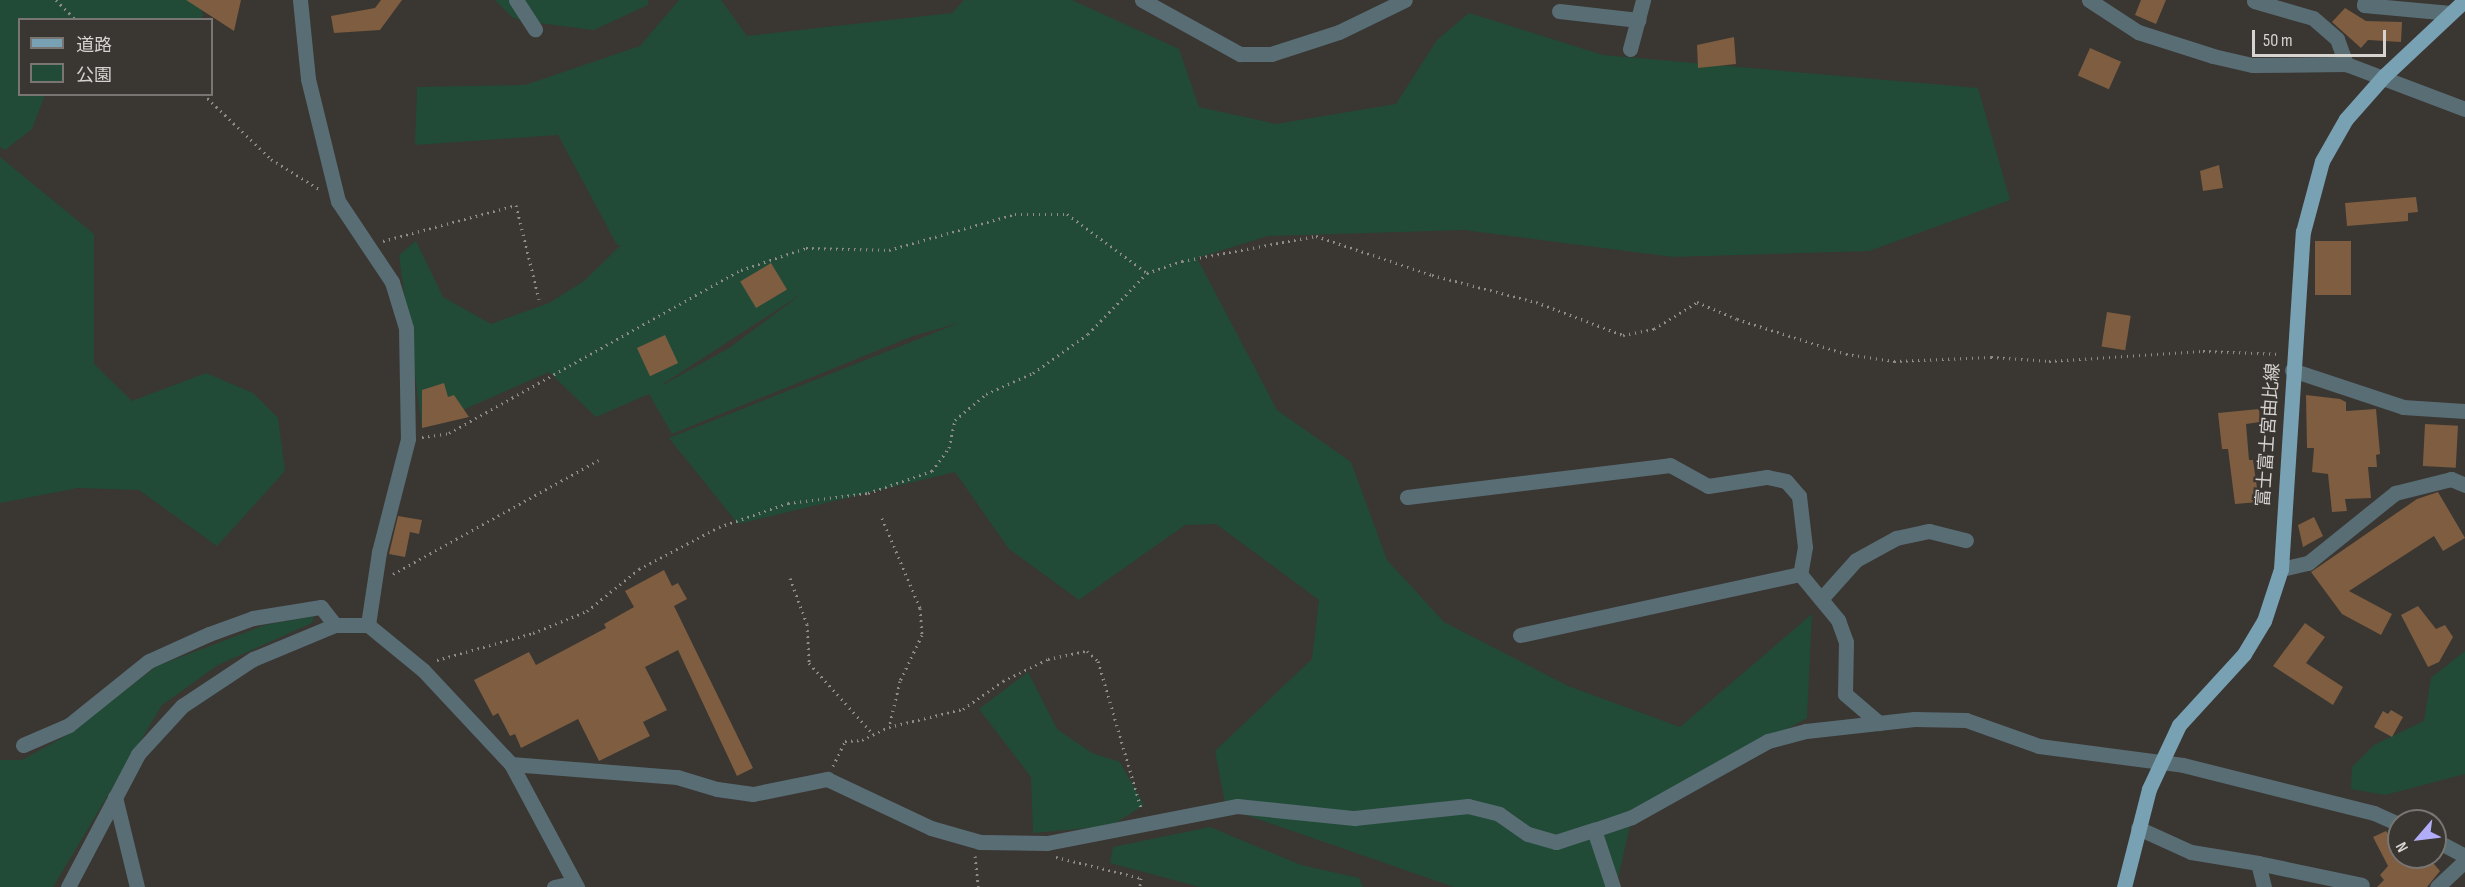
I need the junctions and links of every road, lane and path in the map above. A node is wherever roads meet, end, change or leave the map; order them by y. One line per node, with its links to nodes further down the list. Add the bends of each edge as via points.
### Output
1 (56, 0): 15 (path)
2 (300, 0): 23 (street, via 308,79)
3 (516, 0): 17 (street)
4 (1142, 0): 5 (street, via 1240,54 1271,54 1339,32)
5 (1405, 0)
6 (1643, 0): 16 (street)
7 (2089, 0): 11 (street)
8 (2365, 0): 14 (street, via 2364,5)
9 (2465, 0): 14 (main road, 富士富士宮由比線)
10 (2254, 1): 12 (street)
11 (2110, 5): 19 (street, via 2138,32 2252,65 2293,61)
12 (2294, 6): 19 (street, via 2337,39)
13 (1559, 11): 16 (street)
14 (2451, 13): 20 (main road, 富士富士宮由比線)
15 (74, 18)
16 (1638, 20): 18 (street)
17 (535, 29)
18 (1630, 49)
19 (2346, 64): 20 (street)
20 (2384, 76): 22 (street); 27 (main road, 富士富士宮由比線, via 2346,119 2322,161 2303,232)
21 (205, 96): 23 (path, via 272,159)
22 (2465, 109)
23 (338, 201): 24 (street, via 349,222)
24 (370, 245): 26 (path, via 516,205); 29 (street, via 392,282 406,328)
25 (1147, 273): 27 (path, via 1182,261 1316,236 1432,274 1536,302 1623,335 1654,329 1697,302 1846,354 1894,362 1990,357 2049,361 2203,351); 29 (path, via 1067,214 1015,214 889,250 806,248 741,270 449,434); 43 (path, via 1088,334 1033,373 986,394 955,420 949,448 932,471 868,493 788,503 719,527 639,569 587,611 534,633)
26 (539, 298)
27 (2293, 362): 28 (street, via 2403,407); 35 (main road, 富士富士宮由比線)
28 (2465, 411)
29 (408, 439): 38 (street)
30 (599, 460): 38 (path)
31 (2465, 485): 35 (street, via 2451,479 2395,493 2308,563)
32 (1407, 497): 36 (street, via 1670,465 1708,486 1767,477 1786,481 1799,496 1804,547)
33 (882, 518): 45 (path, via 920,608 922,635 900,681)
34 (1966, 540): 39 (street, via 1929,531 1896,537 1856,560)
35 (2281, 569): 48 (main road, 富士富士宮由比線, via 2264,621 2249,646 2179,726)
36 (1800, 574): 39 (street); 42 (street)
37 (790, 579): 46 (path, via 807,624 809,663)
38 (373, 585): 40 (street)
39 (1821, 599): 44 (street, via 1838,620 1846,642 1845,694)
40 (368, 625): 41 (street); 43 (street)
41 (335, 626): 47 (street, via 321,607 263,616 208,634 149,661 69,725); 51 (street, via 253,659 182,706 138,754)
42 (1520, 635)
43 (418, 666): 49 (street)
44 (1879, 723): 48 (street, via 1966,720 2039,746); 55 (street, via 1806,731 1768,741 1632,817)
45 (889, 727): 46 (path); 53 (path, via 963,709 1003,681 1048,659 1087,651 1098,661)
46 (873, 734): 50 (path, via 845,741)
47 (23, 745)
48 (2162, 762): 52 (street); 54 (main road, 富士富士宮由比線)
49 (511, 765): 50 (street, via 677,777 753,794); 62 (street)
50 (827, 779): 56 (street, via 920,824)
51 (115, 797): 64 (street); 65 (street)
52 (2387, 819)
53 (1146, 823): 55 (street, via 1237,806 1354,818 1468,806 1499,814 1528,834 1556,842); 57 (street)
54 (2138, 828): 61 (street, via 2190,852); 70 (main road, 富士富士宮由比線)
55 (1594, 830): 69 (street)
56 (974, 840): 57 (street); 67 (path)
57 (1052, 842): 68 (path, via 1057,859 1141,878)
58 (2447, 846): 59 (street)
59 (2465, 856)
60 (2465, 861): 72 (street)
61 (2258, 863): 63 (street); 71 (street)
62 (575, 885): 66 (street)
63 (2362, 885)
64 (69, 887)
65 (137, 887)
66 (554, 887)
67 (978, 887)
68 (1140, 887)
69 (1613, 887)
70 (2124, 887)
71 (2264, 887)
72 (2437, 887)

